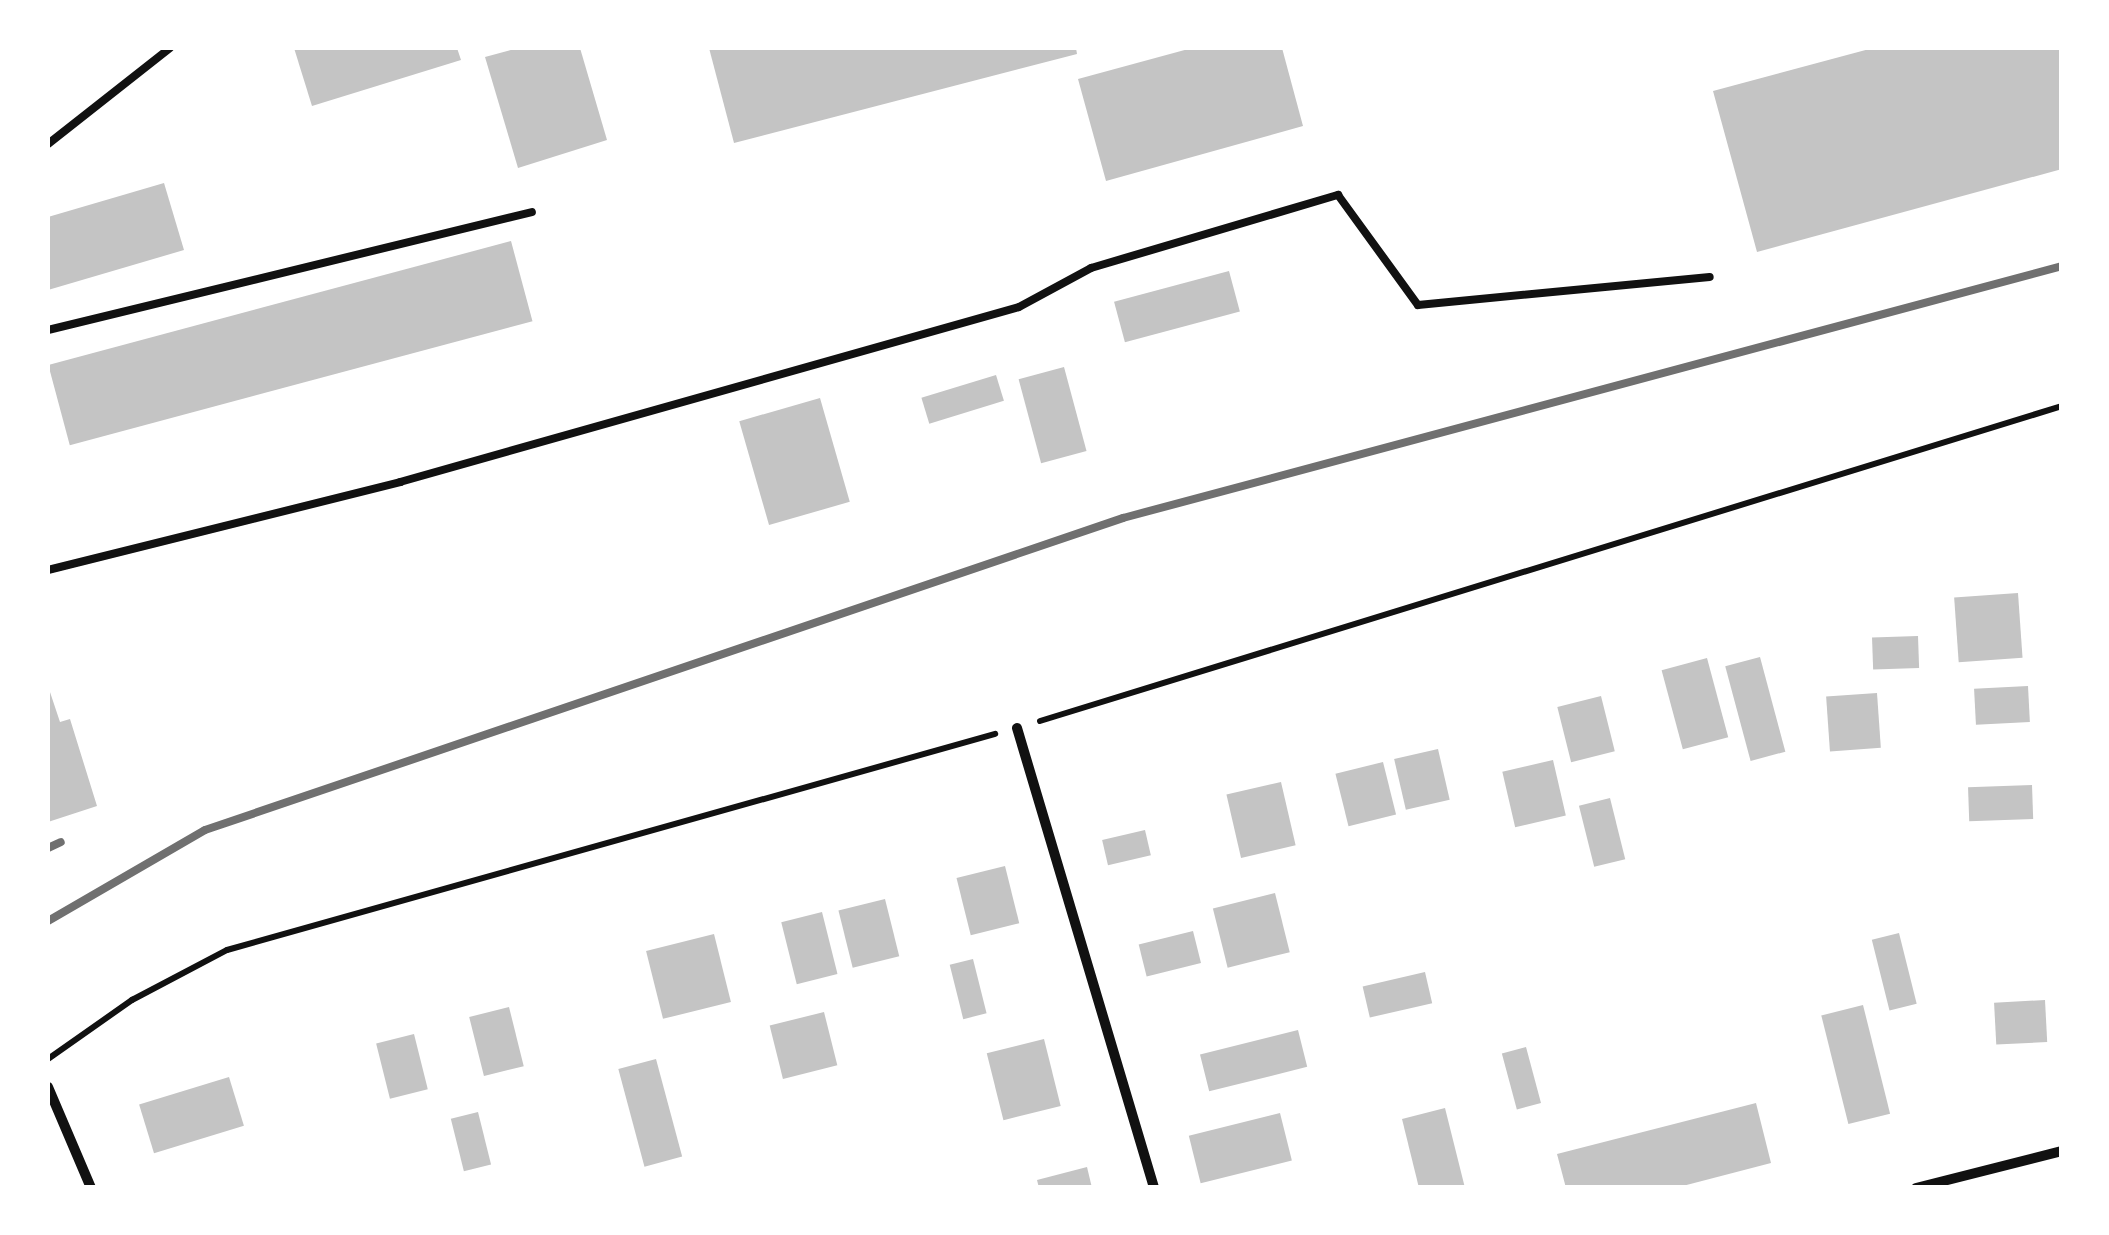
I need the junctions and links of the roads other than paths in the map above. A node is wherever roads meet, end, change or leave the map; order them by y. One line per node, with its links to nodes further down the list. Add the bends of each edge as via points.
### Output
1 (170, 48): 2 (lane)
2 (48, 144)
3 (532, 212): 5 (lane)
4 (1710, 276): 6 (lane, via 1418,305 1338,195 1091,268 1019,308 400,482)
5 (48, 330)
6 (48, 570)
7 (1018, 728): 11 (street)
8 (48, 1087): 10 (street)
9 (2062, 1151): 12 (street)
10 (91, 1188)
11 (1154, 1188)
12 (1916, 1188)

